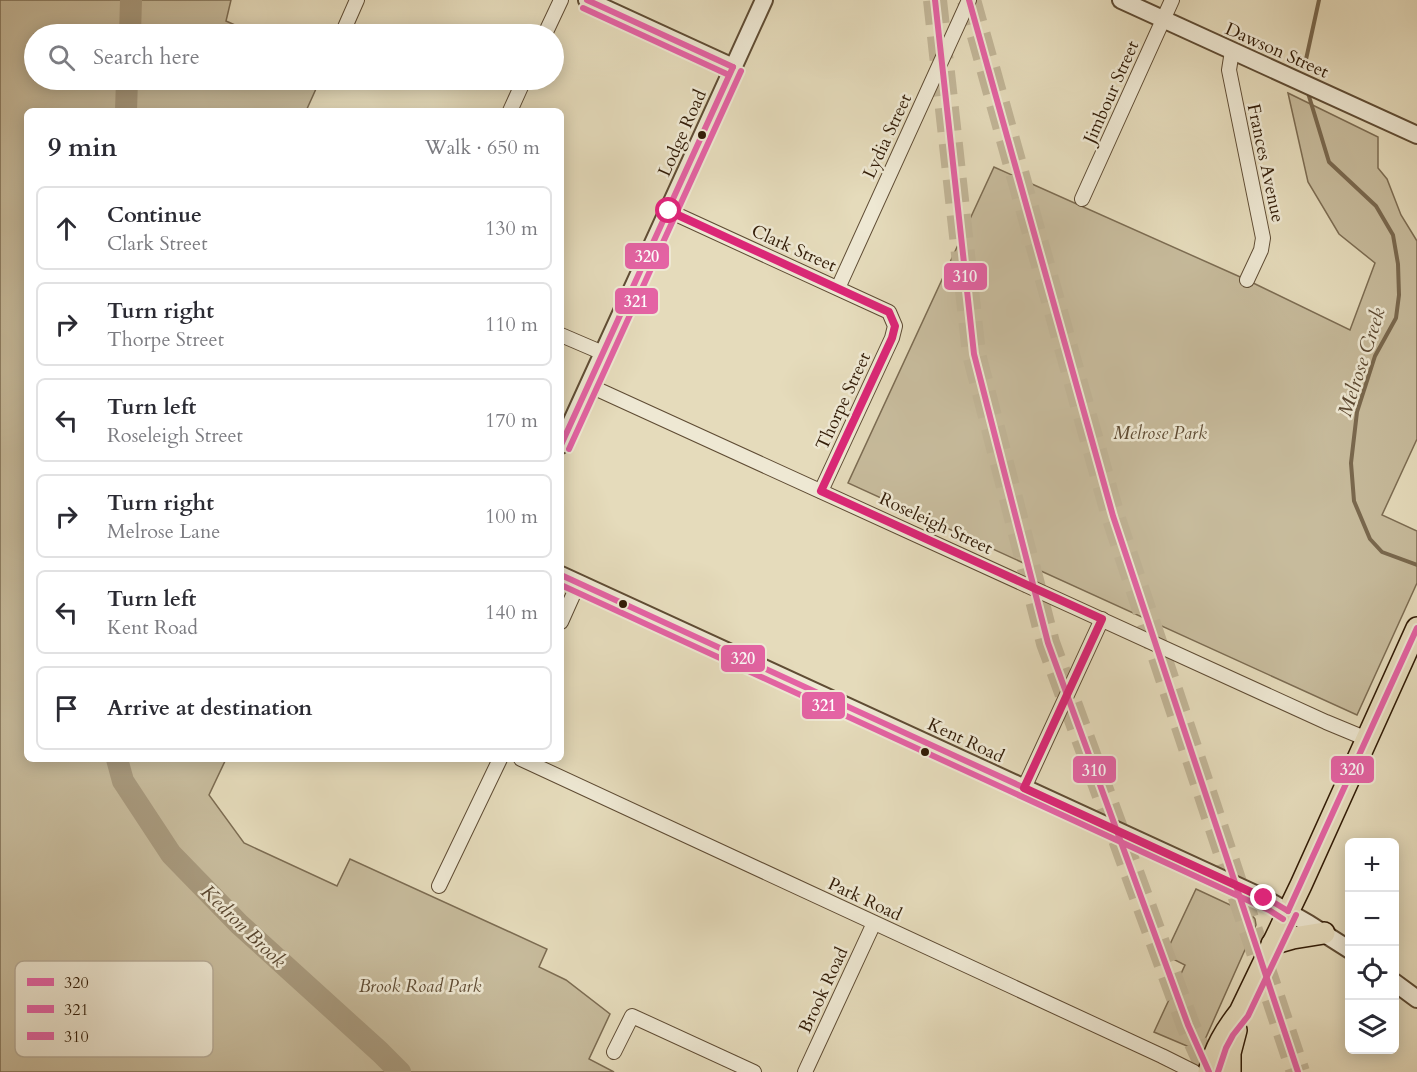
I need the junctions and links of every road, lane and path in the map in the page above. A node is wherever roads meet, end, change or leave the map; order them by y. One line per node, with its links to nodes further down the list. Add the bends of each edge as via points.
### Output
1 (357, 0): 9 (street)
2 (561, 0): 10 (street)
3 (587, 0): 12 (street)
4 (764, 0): 12 (street, Lodge Road)
5 (969, 0): 19 (street, Lydia Street)
6 (1121, 0): 8 (street, Dawson Street)
7 (1172, 0): 8 (street, Jimbour Street)
8 (1164, 19): 11 (street, Dawson Street); 16 (street, Jimbour Street)
9 (346, 24)
10 (550, 24)
11 (1232, 51): 15 (street, Dawson Street); 18 (street, Frances Avenue, via 1229,70 1263,238)
12 (733, 67): 17 (street, Lodge Road)
13 (519, 90): 14 (street)
14 (511, 108)
15 (1417, 135)
16 (1082, 199)
17 (669, 211): 19 (street, Clark Street); 22 (street, Lodge Road)
18 (1247, 280)
19 (838, 288): 20 (street, Clark Street, via 889,312)
20 (895, 326): 25 (street, Thorpe Street)
21 (564, 336): 22 (street)
22 (603, 354): 23 (street, Lodge Road)
23 (588, 385): 24 (street, Lodge Road); 25 (street, Roseleigh Street)
24 (564, 438)
25 (821, 491): 29 (street, Roseleigh Street)
26 (564, 577): 27 (street, Kent Road)
27 (578, 584): 28 (street); 34 (street, Kent Road)
28 (564, 615)
29 (1102, 619): 31 (street, Roseleigh Street); 34 (street)
30 (1417, 628): 31 (main road)
31 (1367, 739): 36 (main road)
32 (499, 762): 35 (street)
33 (527, 762): 37 (street, Park Road)
34 (1024, 788): 36 (street, Kent Road)
35 (439, 886)
36 (1288, 911): 38 (street, Kent Road); 39 (main road)
37 (874, 923): 46 (street, Brook Road); 47 (street, Park Road)
38 (1324, 933): 39 (main road); 40 (street, Kent Road)
39 (1272, 944): 43 (main road)
40 (1345, 947)
41 (1399, 985): 42 (street)
42 (1417, 999)
43 (1240, 1012): 48 (main road, via 1218,1044); 49 (main road, via 1230,1053)
44 (614, 1052): 45 (street, via 632,1016)
45 (754, 1072)
46 (805, 1072)
47 (1194, 1072)
48 (1209, 1072)
49 (1230, 1072)

